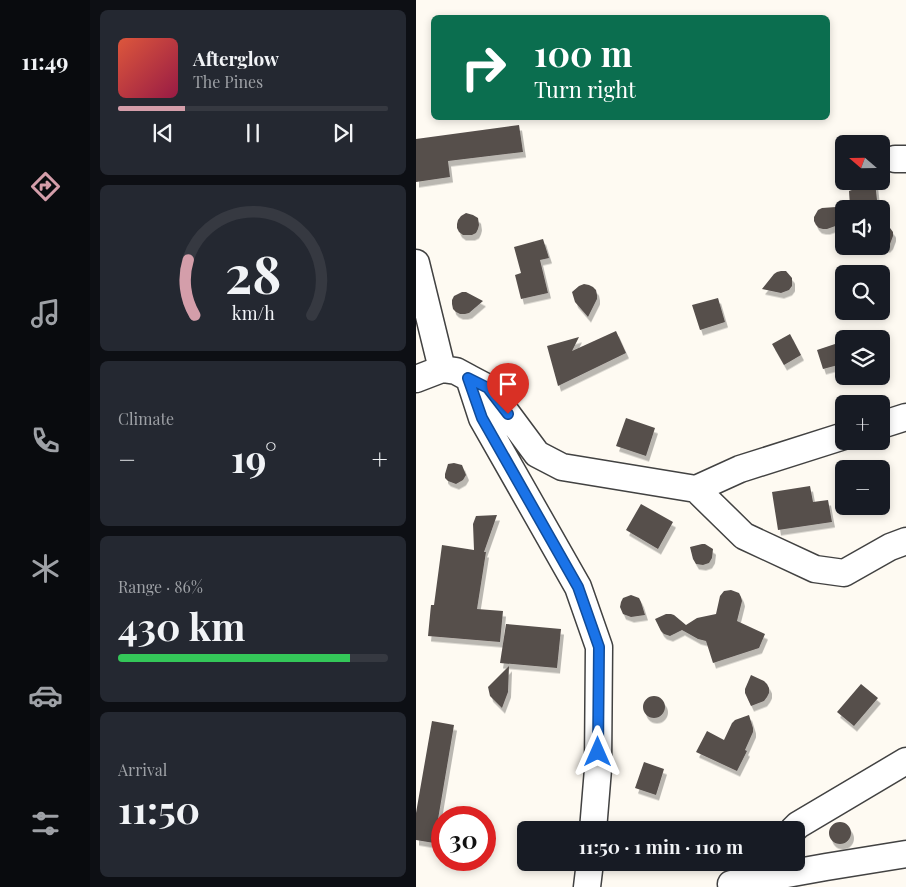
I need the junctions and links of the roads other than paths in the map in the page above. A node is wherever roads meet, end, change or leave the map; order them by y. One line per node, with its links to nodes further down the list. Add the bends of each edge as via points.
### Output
1 (416, 263): 2 (street)
2 (442, 368): 3 (street); 4 (street)
3 (468, 378): 8 (street, via 488,388 537,454 562,467); 11 (street, via 482,418 578,587 599,647 598,769)
4 (416, 379)
5 (906, 417): 6 (street)
6 (890, 422)
7 (835, 439): 8 (street, via 740,469)
8 (696, 490): 9 (street, via 744,536 815,569 844,573)
9 (906, 541)
10 (906, 761): 12 (street)
11 (594, 821)
12 (805, 821)
13 (906, 854): 16 (street)
14 (589, 871): 17 (street)
15 (746, 871): 16 (street)
16 (730, 885)
17 (587, 887)

